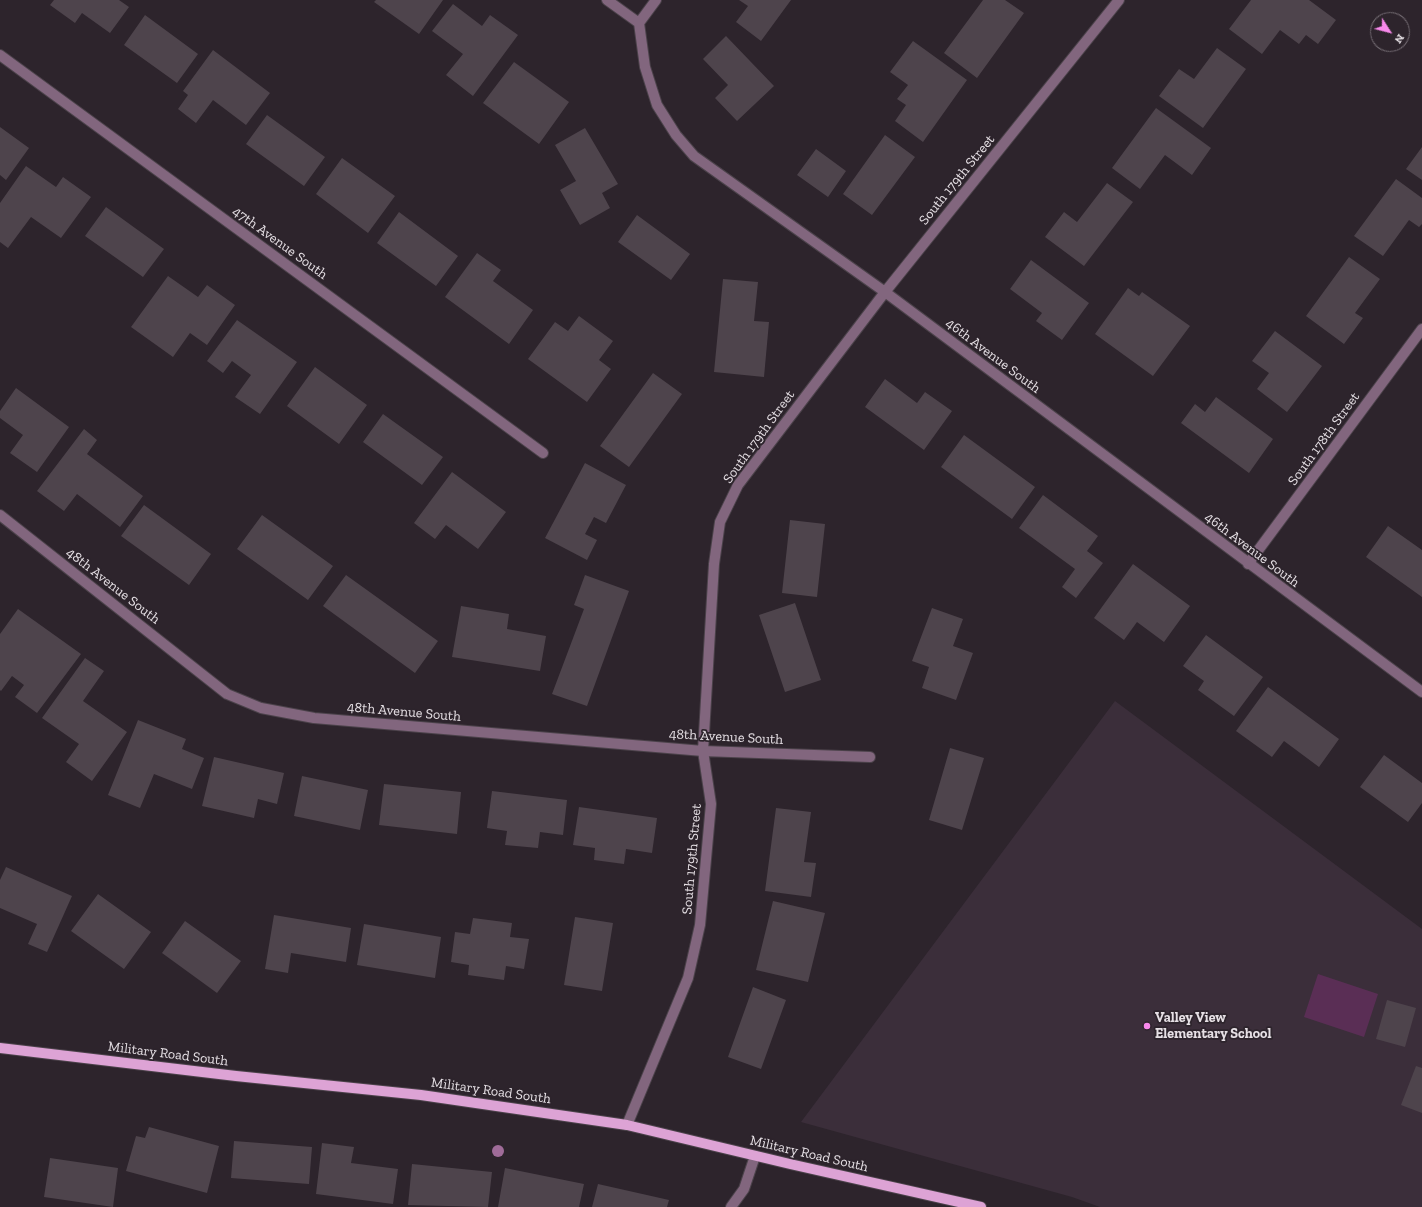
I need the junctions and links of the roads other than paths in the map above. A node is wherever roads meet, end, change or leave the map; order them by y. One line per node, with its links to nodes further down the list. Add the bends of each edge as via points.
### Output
1 (608, 0): 4 (street)
2 (656, 0): 4 (street)
3 (1120, 0): 6 (street, South 179th Street)
4 (639, 23): 6 (street, 46th Avenue South, via 645,67 657,105 676,135 694,156)
5 (0, 55): 8 (street, 47th Avenue South)
6 (885, 292): 10 (street, 46th Avenue South); 12 (street, South 179th Street, via 738,485 720,522 714,564)
7 (1422, 329): 10 (street, South 178th Street)
8 (542, 453)
9 (0, 515): 12 (street, 48th Avenue South, via 227,694 261,708 314,718)
10 (1248, 564): 11 (street, 46th Avenue South)
11 (1422, 692)
12 (703, 751): 13 (street, 48th Avenue South); 15 (street, South 179th Street, via 711,804 700,926 688,978)
13 (870, 757)
14 (0, 1048): 15 (main road, Military Road South, via 421,1095)
15 (627, 1125): 16 (main road, Military Road South)
16 (755, 1156): 17 (main road, Military Road South); 18 (street, via 744,1189)
17 (971, 1206): 19 (main road, Military Road South)
18 (731, 1207)
19 (981, 1207)

